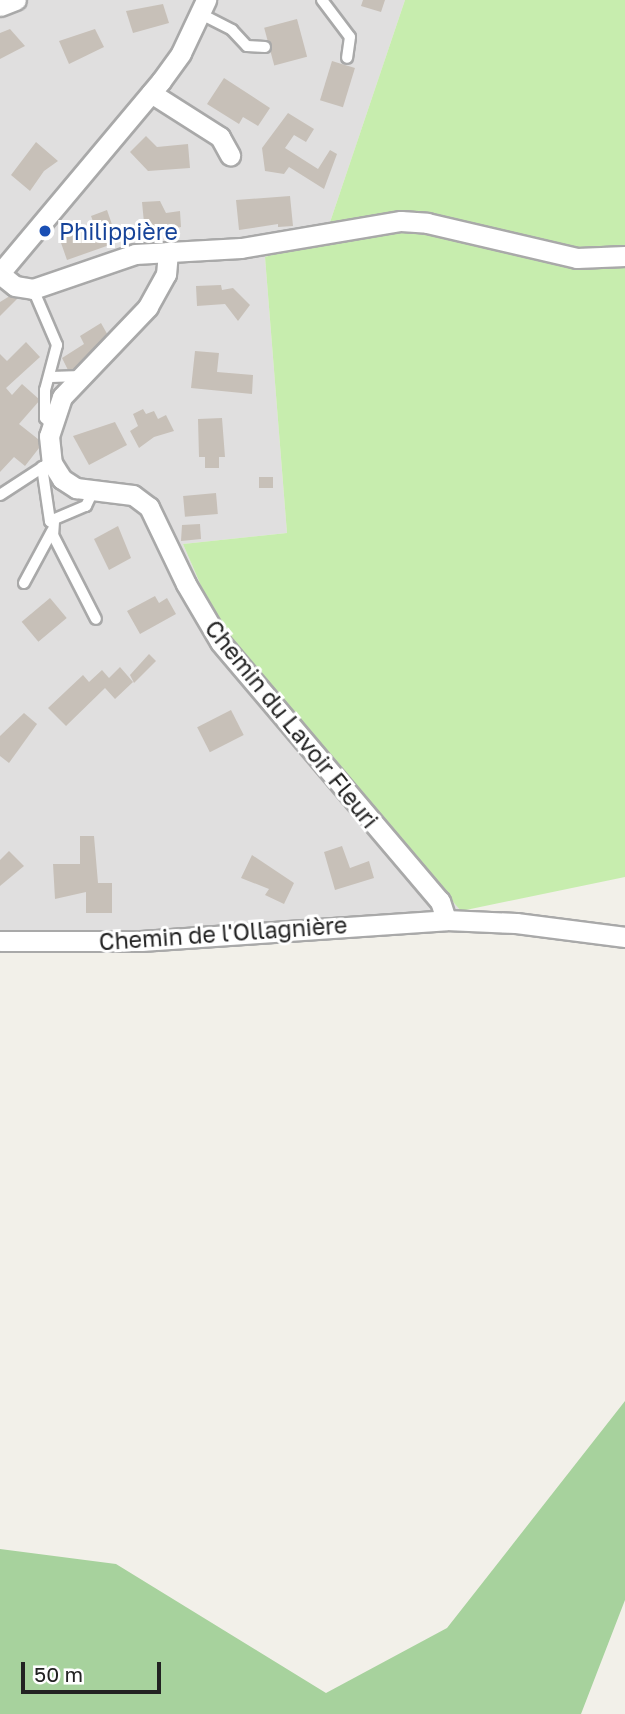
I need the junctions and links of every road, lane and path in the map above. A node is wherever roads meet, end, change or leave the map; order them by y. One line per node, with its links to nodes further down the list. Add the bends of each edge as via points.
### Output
1 (16, 0): 3 (street)
2 (322, 0): 6 (lane, via 350,37)
3 (0, 6)
4 (203, 7): 5 (lane, via 247,46); 7 (street, via 181,53)
5 (265, 47)
6 (347, 58)
7 (151, 93): 8 (street, via 220,137); 11 (street)
8 (230, 155)
9 (168, 252): 10 (street, via 241,248 401,220 577,258); 12 (street, via 104,262); 13 (street, via 166,274 148,307)
10 (625, 256)
11 (0, 274): 12 (street, via 15,286)
12 (33, 289): 14 (lane, via 57,345 48,369)
13 (81, 376): 14 (lane); 15 (street, via 62,397)
14 (51, 377): 15 (lane, via 45,390 45,418)
15 (51, 424): 16 (street)
16 (47, 465): 17 (street, Chemin du Lavoir Fleuri, via 62,479); 18 (lane); 19 (lane, via 48,517)
17 (92, 493): 19 (lane, via 86,506); 22 (street, Chemin du Lavoir Fleuri, via 133,495 149,507 220,642 440,901)
18 (0, 495)
19 (53, 527): 20 (lane); 21 (lane)
20 (24, 583)
21 (96, 619)
22 (446, 920): 23 (street, Chemin de l'Ollagnière, via 516,923); 24 (street, Chemin de l'Ollagnière, via 141,941)
23 (625, 937)
24 (0, 941)

